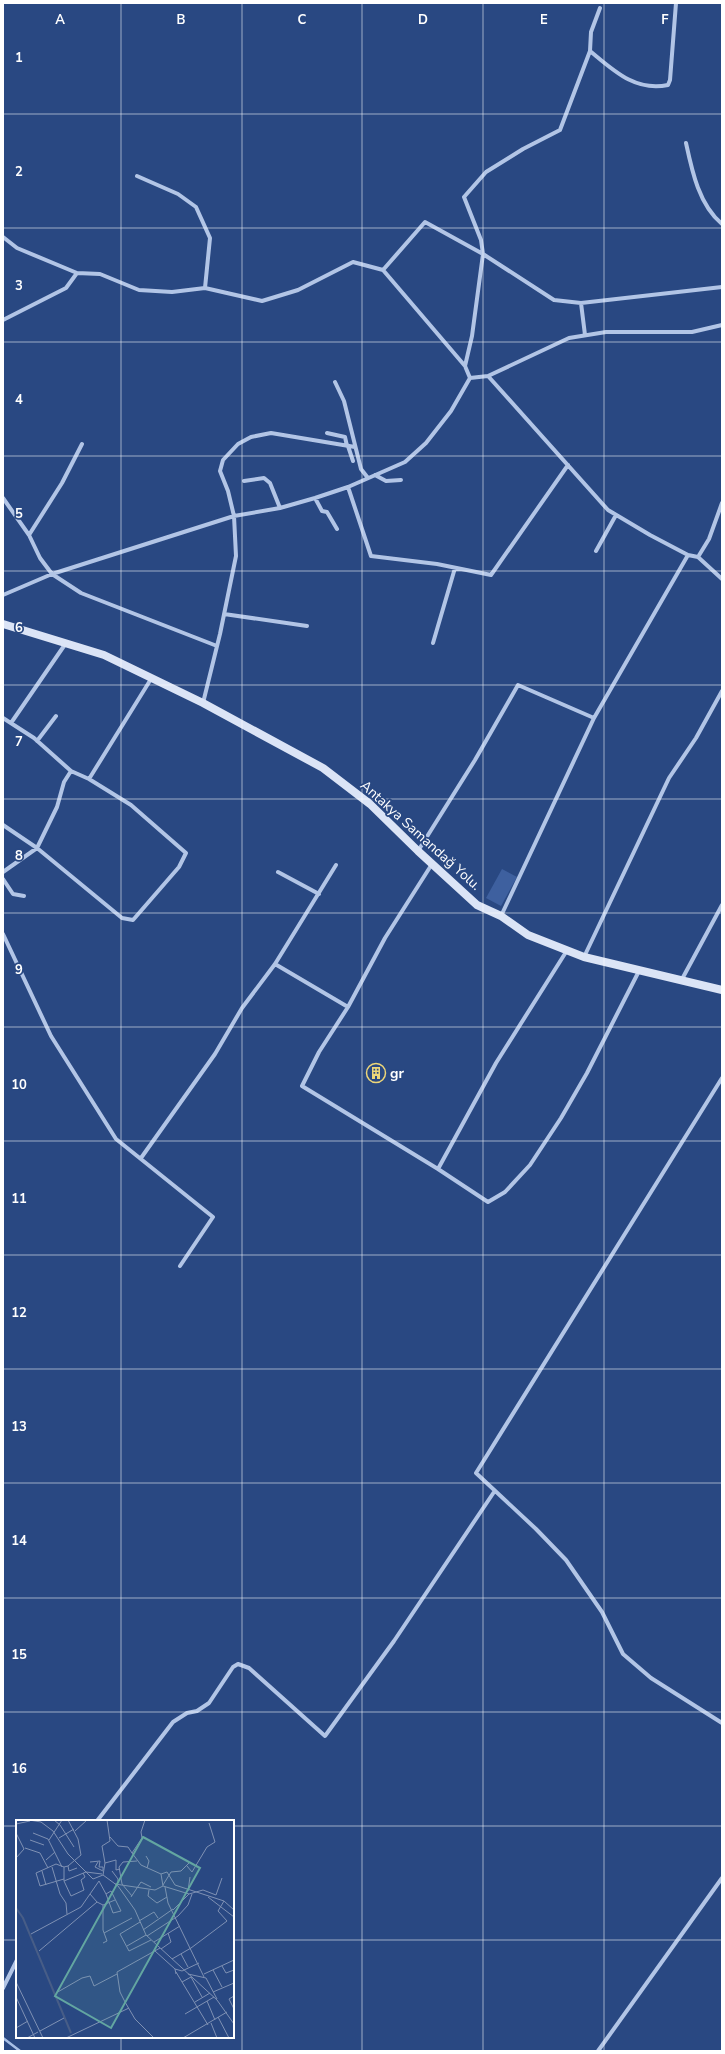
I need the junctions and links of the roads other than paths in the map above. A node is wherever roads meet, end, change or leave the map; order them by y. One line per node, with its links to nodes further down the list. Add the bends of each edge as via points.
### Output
1 (676, 3): 3 (street, via 668,85 654,88 623,78)
2 (600, 8): 3 (street, via 591,32)
3 (590, 51): 8 (street, via 560,130 486,172 464,197 481,240)
4 (686, 143): 6 (street, via 698,187 707,207)
5 (137, 176): 12 (street, via 178,194 196,207 210,238)
6 (722, 224)
7 (3, 237): 10 (street, via 17,248)
8 (483, 254): 9 (street, via 425,222); 13 (street, via 554,300); 17 (street, via 472,336)
9 (383, 270): 12 (street, via 353,262 298,290 262,301); 17 (street)
10 (77, 273): 12 (street, via 100,274 139,290 172,292); 14 (street, via 66,288)
11 (722, 287): 13 (street)
12 (205, 288)
13 (581, 303): 16 (street)
14 (3, 320)
15 (722, 324): 16 (street, via 692,332 606,332)
16 (585, 335): 18 (street, via 569,338)
17 (465, 366): 19 (street)
18 (488, 376): 19 (street); 26 (street)
19 (470, 378): 27 (street, via 451,411 426,443 404,462)
20 (335, 382): 24 (street, via 344,401)
21 (327, 433): 23 (street, via 345,437)
22 (82, 444): 39 (street, via 62,483)
23 (347, 446): 24 (street); 25 (street); 37 (street, via 271,433 251,437 238,444 223,460 220,471)
24 (355, 447): 28 (street, via 361,469)
25 (353, 461)
26 (568, 465): 36 (street, via 608,510); 43 (street, via 491,576)
27 (375, 475): 28 (street); 30 (street, via 386,481)
28 (368, 478): 31 (street)
29 (244, 480): 35 (street, via 264,478 270,482)
30 (401, 480)
31 (348, 487): 33 (street); 43 (street, via 371,556)
32 (3, 498): 39 (street)
33 (315, 498): 35 (street); 38 (street)
34 (722, 503): 42 (street, via 710,539)
35 (280, 508): 37 (street)
36 (616, 515): 40 (street); 41 (street)
37 (234, 516): 44 (street); 47 (street, via 236,556)
38 (337, 529)
39 (29, 536): 44 (street)
40 (596, 551)
41 (688, 554): 42 (street); 58 (street)
42 (698, 557): 45 (street)
43 (455, 568): 51 (street)
44 (52, 574): 46 (street); 52 (street, via 81,593)
45 (722, 579)
46 (3, 593)
47 (224, 614): 49 (street); 52 (street)
48 (3, 624): 50 (street, Antakya Samandağ Yolu.)
49 (307, 626)
50 (66, 643): 53 (street, Antakya Samandağ Yolu., via 104,655); 59 (street)
51 (433, 643)
52 (216, 646): 55 (street)
53 (151, 679): 55 (street, Antakya Samandağ Yolu.); 62 (street)
54 (722, 691): 77 (street, via 696,738 669,778)
55 (203, 703): 65 (street, Antakya Samandağ Yolu., via 323,768 370,804)
56 (56, 716): 60 (street)
57 (3, 718): 59 (street)
58 (594, 718): 65 (street, via 518,685); 74 (street)
59 (11, 723): 60 (street)
60 (37, 741): 61 (street)
61 (71, 771): 62 (street); 64 (street)
62 (89, 779): 64 (street, via 131,805 186,853 178,867 133,920 122,918)
63 (3, 825): 64 (street)
64 (37, 848): 68 (street)
65 (418, 851): 66 (street, Antakya Samandağ Yolu.)
66 (433, 864): 74 (street, Antakya Samandağ Yolu., via 477,905); 82 (street, via 385,938)
67 (336, 865): 71 (street)
68 (3, 872)
69 (278, 872): 71 (street)
70 (3, 879): 72 (street, via 13,894)
71 (318, 894): 78 (street)
72 (24, 896)
73 (722, 906): 80 (street)
74 (501, 916): 76 (street, Antakya Samandağ Yolu., via 528,935)
75 (3, 934): 84 (street, via 51,1036 116,1139)
76 (566, 952): 77 (street, Antakya Samandağ Yolu.); 85 (street, via 496,1063)
77 (584, 957): 79 (street, Antakya Samandağ Yolu.)
78 (275, 964): 82 (street); 84 (street, via 242,1008 215,1054)
79 (639, 971): 80 (street, Antakya Samandağ Yolu.); 85 (street, via 561,1118 530,1165 505,1192 488,1202)
80 (680, 981): 81 (street, Antakya Samandağ Yolu.)
81 (722, 990)
82 (348, 1007): 85 (street, via 319,1052 302,1086)
83 (722, 1078): 87 (street, via 476,1473)
84 (141, 1158): 86 (street, via 213,1217)
85 (438, 1169)
86 (180, 1266)
87 (494, 1492): 88 (street, via 566,1560 602,1612 623,1654 651,1678); 89 (street, via 394,1641 325,1736 249,1668 238,1664 233,1667 209,1702 197,1711 187,1713 173,1722)
88 (722, 1723)
89 (98, 1820)
90 (722, 1878): 93 (street)
91 (16, 1962): 92 (street)
92 (3, 1988)
93 (598, 2051)

